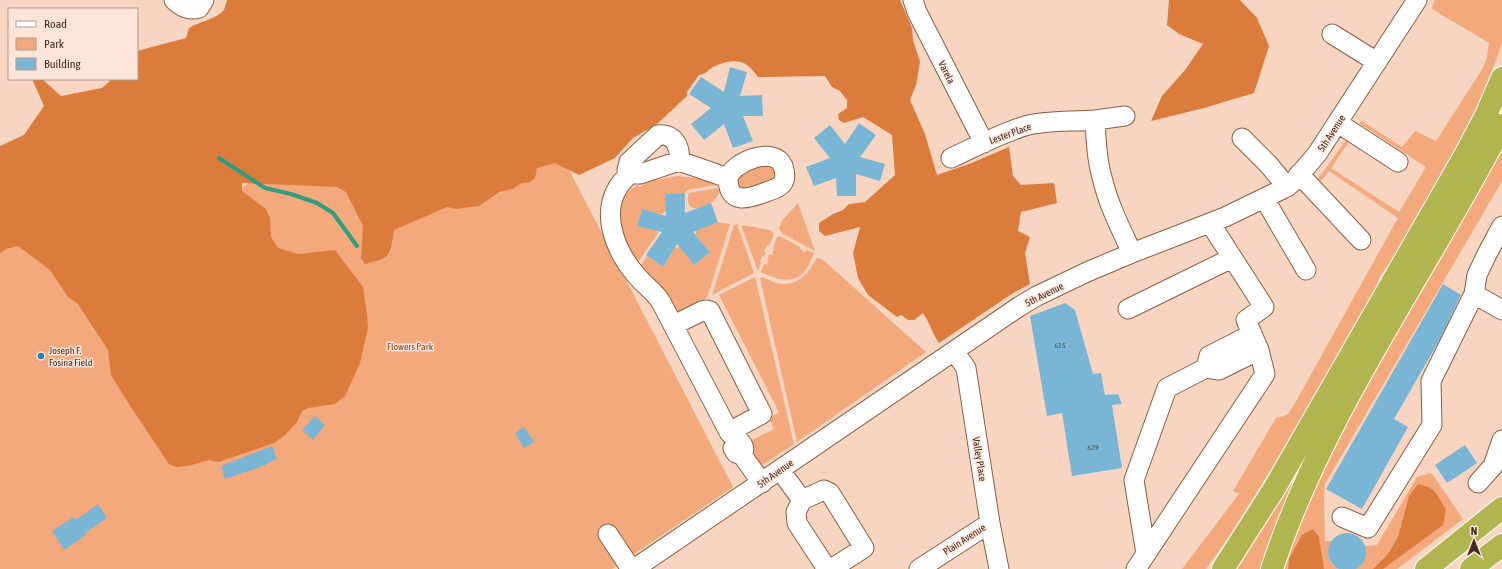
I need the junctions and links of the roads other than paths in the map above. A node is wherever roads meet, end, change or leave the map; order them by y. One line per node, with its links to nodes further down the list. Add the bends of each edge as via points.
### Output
1 (174, 0): 2 (street, via 181,7 191,10 199,8)
2 (204, 0)
3 (913, 0): 13 (street, Varela, via 916,12)
4 (1411, 2): 6 (street, 5th Avenue)
5 (1332, 34): 6 (street)
6 (1377, 62): 10 (street, 5th Avenue)
7 (1502, 78): 51 (highway, via 1464,157 1274,489)
8 (1125, 116): 9 (street, Lester Place)
9 (1095, 120): 13 (street, Lester Place, via 1031,125); 24 (street, via 1102,181)
10 (1338, 123): 16 (street); 19 (street, 5th Avenue, via 1312,162)
11 (1502, 125): 52 (highway, via 1337,418 1302,492)
12 (1242, 138): 19 (street, via 1269,165)
13 (984, 143): 14 (street, Lester Place)
14 (951, 158)
15 (679, 161): 17 (street, via 640,174); 17 (street, via 680,152 677,144 666,135 658,135 629,162); 18 (street)
16 (1398, 162)
17 (629, 174): 30 (street, via 616,190 611,209 614,238 632,270 657,296)
18 (728, 178)
19 (1293, 180): 20 (street, 5th Avenue); 23 (street)
20 (1264, 198): 21 (street, 5th Avenue); 26 (street)
21 (1210, 224): 24 (street, 5th Avenue); 25 (street)
22 (1502, 226): 27 (street, via 1477,275)
23 (1360, 240)
24 (1132, 253): 32 (street, 5th Avenue, via 1037,296)
25 (1232, 258): 28 (street); 31 (street, via 1264,307 1246,320)
26 (1306, 270)
27 (1474, 294): 29 (street); 40 (street, via 1431,381 1432,425 1368,528)
28 (1128, 309)
29 (1502, 310)
30 (674, 325): 33 (street); 33 (street, via 702,311 710,311 762,414)
31 (1255, 342): 44 (street, via 1264,374); 44 (street, via 1209,356 1206,368 1167,388 1134,480)
32 (954, 351): 35 (street, 5th Avenue); 41 (street, Valley Place, via 966,368)
33 (730, 434): 36 (street, via 738,439 743,447 742,455)
34 (1502, 440): 37 (street, via 1492,466)
35 (780, 470): 36 (street, 5th Avenue); 38 (street)
36 (762, 483): 46 (street, 5th Avenue)
37 (1478, 483)
38 (802, 500): 47 (street, via 796,512 797,523); 48 (street, via 824,490 830,493 864,548)
39 (1502, 508): 53 (highway)
40 (1342, 517)
41 (990, 523): 49 (street, Plain Avenue); 50 (street, Valley Place)
42 (608, 534): 45 (street)
43 (1502, 545): 54 (highway)
44 (1141, 562)
45 (631, 569)
46 (634, 569)
47 (827, 569)
48 (831, 569)
49 (919, 569)
50 (999, 569)
51 (1223, 569)
52 (1272, 569)
53 (1426, 569)
54 (1471, 569)

